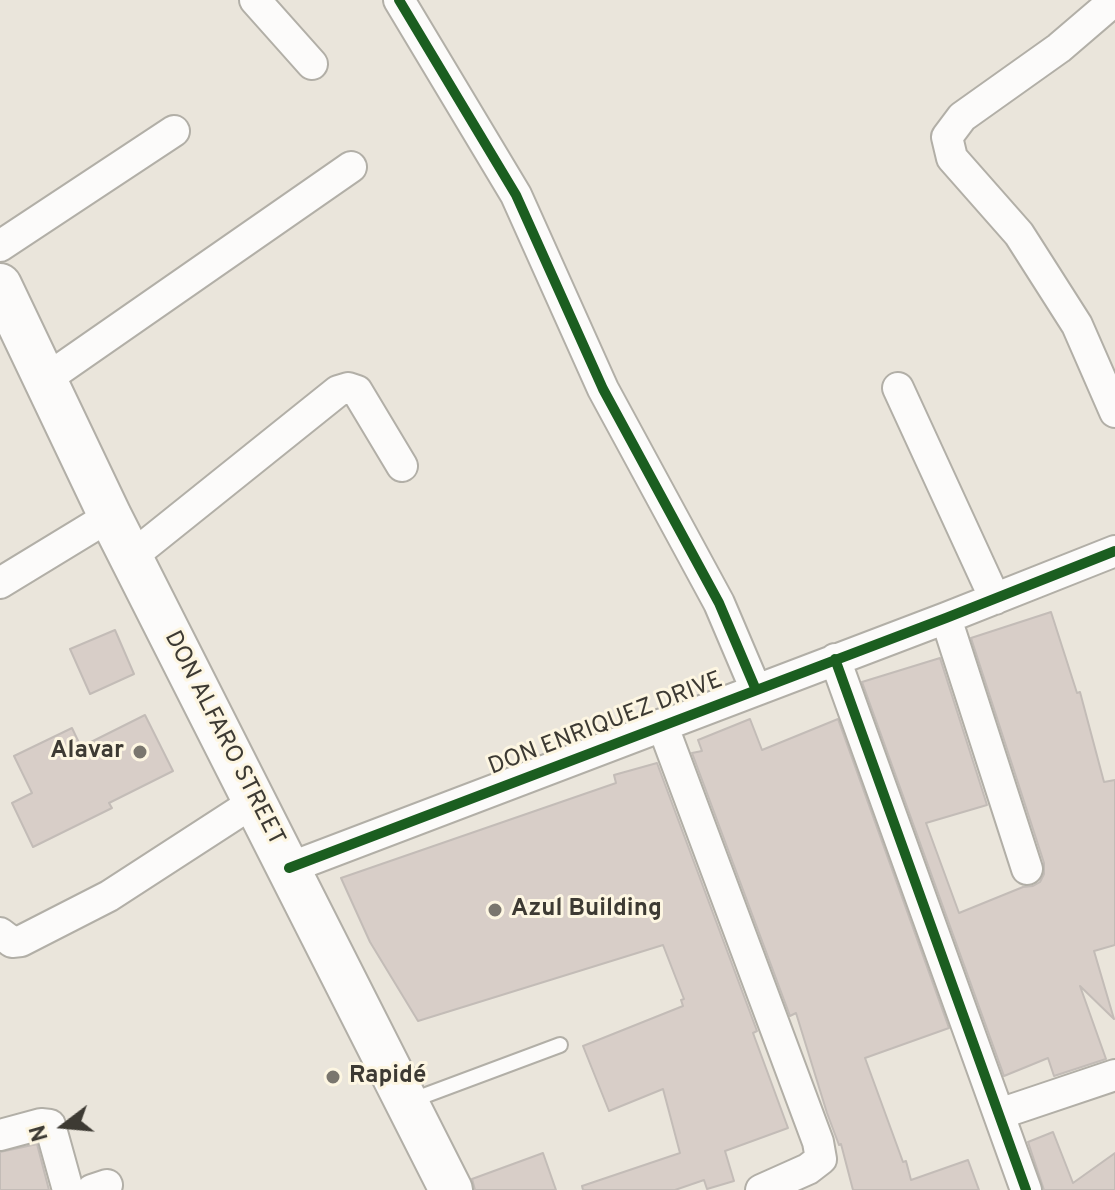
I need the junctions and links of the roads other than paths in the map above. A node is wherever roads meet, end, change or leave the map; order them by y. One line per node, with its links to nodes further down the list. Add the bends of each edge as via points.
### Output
1 (255, 0): 4 (street)
2 (399, 0): 20 (street, via 516,195 597,377 719,603)
3 (1115, 0): 11 (street, via 1059,48 962,117 947,137 952,158 1019,234 1077,325)
4 (312, 64)
5 (174, 131): 7 (street)
6 (351, 167): 9 (street)
7 (0, 246)
8 (0, 285): 9 (main road, DON ALFARO STREET)
9 (46, 379): 13 (main road, DON ALFARO STREET)
10 (898, 388): 17 (street)
11 (1115, 412)
12 (402, 466): 15 (street, via 357,391 338,391)
13 (110, 516): 15 (main road, DON ALFARO STREET); 16 (street)
14 (1115, 551): 17 (street, DON ENRIQUEZ DRIVE)
15 (131, 557): 22 (main road, DON ALFARO STREET)
16 (0, 583)
17 (995, 599): 18 (street, DON ENRIQUEZ DRIVE)
18 (946, 618): 19 (street, DON ENRIQUEZ DRIVE); 24 (street)
19 (835, 659): 20 (street, DON ENRIQUEZ DRIVE); 29 (street)
20 (756, 690): 21 (street, DON ENRIQUEZ DRIVE)
21 (662, 724): 23 (street, DON ENRIQUEZ DRIVE); 33 (street, via 818,1142 821,1159)
22 (254, 802): 23 (main road, DON ALFARO STREET); 25 (street, via 71,916 21,941 12,942)
23 (289, 868): 28 (main road, DON ALFARO STREET)
24 (1027, 869)
25 (0, 933)
26 (560, 1045): 28 (lane)
27 (1115, 1075): 29 (street)
28 (406, 1103): 32 (main road, DON ALFARO STREET)
29 (999, 1114): 34 (street)
30 (0, 1135): 31 (street, via 50,1125)
31 (68, 1190)
32 (451, 1190)
33 (761, 1190)
34 (1026, 1190)

